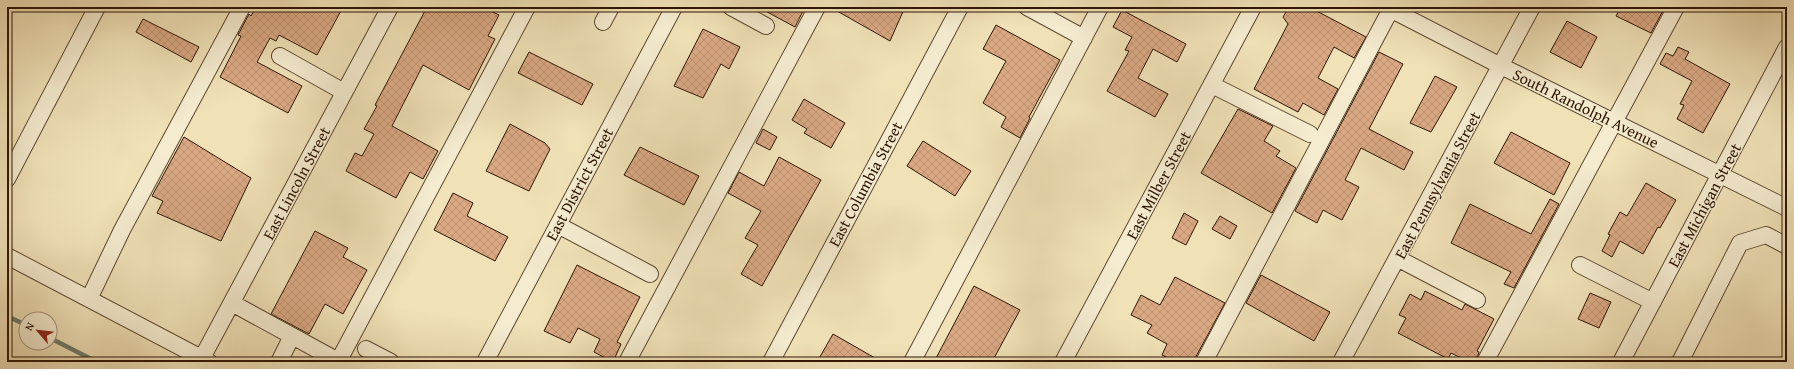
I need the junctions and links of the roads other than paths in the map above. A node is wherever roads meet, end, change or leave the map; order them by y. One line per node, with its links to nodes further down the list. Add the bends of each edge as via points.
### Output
1 (97, 7): 28 (street)
2 (242, 7): 36 (street, via 122,230)
3 (390, 7): 24 (street, East Lincoln Street)
4 (527, 7): 43 (street)
5 (611, 7): 16 (street)
6 (674, 7): 30 (street, East District Street)
7 (730, 7): 17 (street)
8 (817, 7): 47 (street)
9 (960, 7): 48 (street, East Columbia Street)
10 (1027, 7): 18 (street)
11 (1100, 7): 18 (street)
12 (1253, 7): 23 (street, East Milber Street)
13 (1532, 7): 21 (street, East Pennsylvania Street)
14 (1676, 7): 25 (street)
15 (1390, 8): 21 (street, South Randolph Avenue); 51 (street)
16 (603, 22)
17 (766, 26)
18 (1084, 38): 49 (street)
19 (1787, 48): 22 (street, East Michigan Street)
20 (280, 56): 24 (street)
21 (1500, 66): 25 (street, South Randolph Avenue); 33 (street, East Pennsylvania Street)
22 (1781, 74): 27 (street, East Michigan Street)
23 (1212, 85): 26 (street); 50 (street, East Milber Street)
24 (344, 92): 39 (street, East Lincoln Street)
25 (1614, 122): 27 (street, South Randolph Avenue); 53 (street)
26 (1310, 134)
27 (1720, 174): 29 (street, South Randolph Avenue); 38 (street, East Michigan Street)
28 (7, 179)
29 (1787, 208)
30 (558, 225): 35 (street); 46 (street, East District Street)
31 (1787, 246): 55 (street, via 1766,235 1740,244)
32 (7, 256): 36 (street)
33 (1397, 258): 37 (street); 52 (street, East Pennsylvania Street)
34 (1580, 265): 38 (street)
35 (650, 274)
36 (89, 299): 42 (street)
37 (1477, 300)
38 (1653, 302): 54 (street, East Michigan Street)
39 (232, 303): 40 (street); 42 (street, East Lincoln Street)
40 (292, 336): 43 (street); 44 (street)
41 (366, 349): 45 (street)
42 (205, 360)
43 (338, 361)
44 (279, 362)
45 (392, 362)
46 (485, 362)
47 (627, 362)
48 (771, 362)
49 (912, 362)
50 (1063, 362)
51 (1204, 362)
52 (1341, 362)
53 (1485, 362)
54 (1621, 362)
55 (1680, 362)

